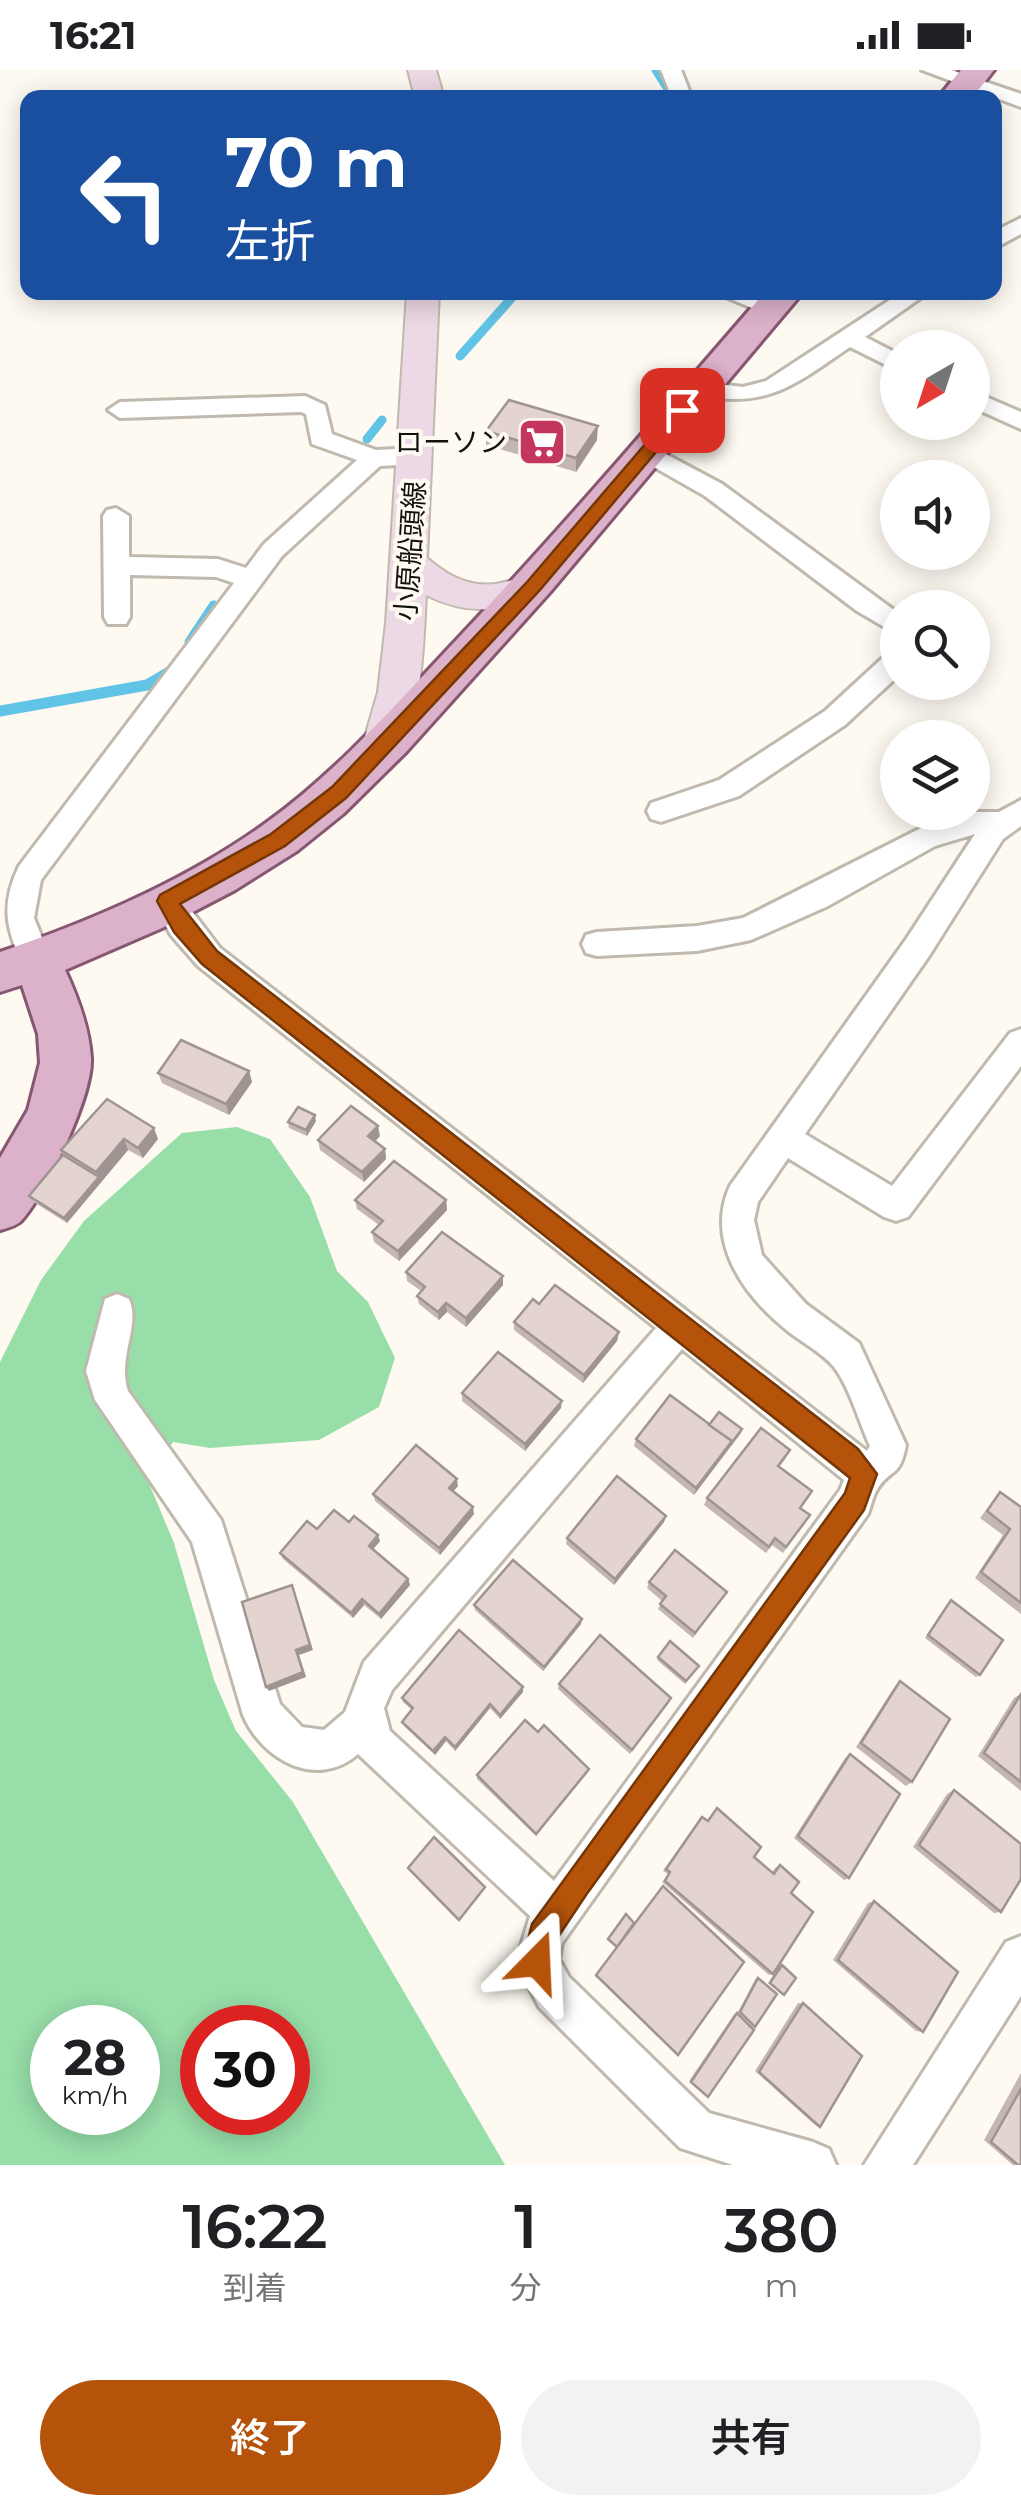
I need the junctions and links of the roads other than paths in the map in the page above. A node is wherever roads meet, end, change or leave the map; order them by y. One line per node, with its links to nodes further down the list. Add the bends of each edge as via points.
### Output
1 (932, 70): 2 (street)
2 (966, 83)
3 (423, 300): 13 (main road, 小原船頭線)
4 (778, 300): 8 (main road)
5 (906, 300): 6 (street)
6 (850, 338): 7 (street); 8 (street, via 774,387 743,394)
7 (880, 354)
8 (700, 390): 12 (main road)
9 (990, 406): 11 (street)
10 (120, 410): 14 (street, via 306,404 317,410 321,438)
11 (1021, 421)
12 (647, 452): 19 (main road); 20 (street, via 719,490)
13 (416, 456): 14 (street); 16 (main road, 小原船頭線)
14 (374, 458): 18 (street)
15 (116, 516): 17 (street)
16 (408, 562): 19 (main road, via 430,584 462,596 510,596); 23 (main road, 小原船頭線, via 398,692)
17 (117, 566): 18 (street, via 218,568); 21 (street)
18 (250, 579): 28 (street, via 28,874 16,900)
19 (534, 586): 23 (main road)
20 (880, 613)
21 (117, 617)
22 (880, 677): 24 (street, via 835,718 729,788)
23 (382, 747): 26 (main road, via 278,840)
24 (661, 810)
25 (1012, 817): 27 (street, via 922,836 749,929); 30 (street, via 993,831)
26 (167, 901): 28 (main road); 33 (street, via 210,958)
27 (598, 944)
28 (18, 966): 31 (main road, via 58,1012 66,1066 51,1124)
29 (1021, 1042): 30 (street, via 896,1206)
30 (784, 1139): 34 (street, via 742,1197 737,1220 746,1261 794,1315 846,1355 888,1445 885,1460)
31 (0, 1206)
32 (117, 1310): 35 (street, via 104,1371 113,1400 208,1533 264,1715 295,1748 331,1752)
33 (679, 1327): 34 (street); 35 (street, via 378,1676 364,1708)
34 (864, 1474): 36 (street, via 855,1501)
35 (367, 1720): 36 (street, via 373,1744)
36 (557, 1913): 38 (street, via 542,1935 537,1962 554,1992 696,2132)
37 (1021, 1958): 39 (street)
38 (812, 2165)
39 (888, 2165)

